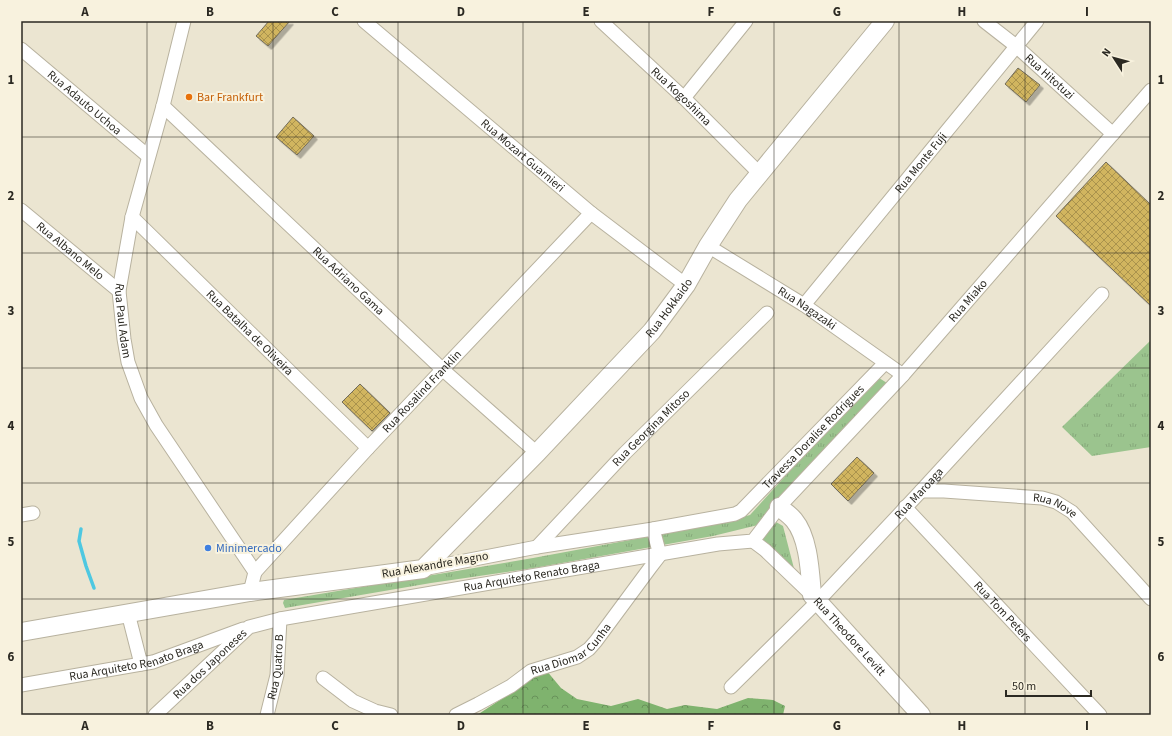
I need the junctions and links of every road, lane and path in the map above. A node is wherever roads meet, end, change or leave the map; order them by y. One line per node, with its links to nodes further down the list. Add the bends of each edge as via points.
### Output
1 (184, 21): 12 (street, Rua Paul Adam)
2 (364, 21): 17 (street, Rua Mozart Guarnieri)
3 (601, 21): 11 (street, Rua Kogoshima)
4 (746, 21): 11 (street)
5 (885, 21): 15 (street, Rua Hokkaido)
6 (984, 21): 8 (street, Rua Hitotuzi)
7 (1037, 21): 8 (street, Rua Monte Fuji)
8 (1016, 46): 13 (street, Rua Hitotuzi); 23 (street, Rua Monte Fuji)
9 (21, 50): 14 (street, Rua Adauto Uchoa)
10 (1151, 90): 13 (street, Rua Miako)
11 (684, 98): 15 (street, Rua Kogoshima)
12 (163, 106): 14 (street, Rua Paul Adam); 26 (street, Rua Adriano Gama)
13 (1113, 134): 27 (street, Rua Miako)
14 (148, 156): 18 (street, Rua Paul Adam)
15 (760, 174): 19 (street, Rua Hokkaido, via 738,200)
16 (21, 210): 21 (street, Rua Albano Melo)
17 (591, 213): 20 (street, Rua Mozart Guarnieri); 26 (street, Rua Rosalind Franklin)
18 (132, 217): 21 (street, Rua Paul Adam); 28 (street, Rua Batalha de Oliveira)
19 (708, 246): 20 (street, Rua Hokkaido); 23 (street, Rua Nagazaki)
20 (686, 285): 29 (street, Rua Hokkaido, via 652,331)
21 (119, 291): 39 (street, Rua Paul Adam, via 128,362 141,398 156,425)
22 (1102, 294): 30 (street, Rua Maroaga)
23 (804, 305): 25 (street, Rua Nagazaki)
24 (767, 313): 36 (street, Rua Georgina Mitoso, via 625,453)
25 (886, 363): 27 (street, Rua Nagazaki); 33 (street, Travessa Doralise Rodrigues)
26 (442, 369): 28 (street, Rua Rosalind Franklin); 29 (street, Rua Adriano Gama)
27 (903, 375): 31 (street, Rua Miako)
28 (368, 448): 39 (street, Rua Rosalind Franklin)
29 (537, 453): 38 (street, Rua Hokkaido)
30 (921, 491): 32 (street, Rua Maroaga); 42 (street, Rua Nove, via 1042,498 1056,502 1072,512)
31 (779, 507): 35 (street); 41 (street, Rua Theodore Levitt, via 792,518 802,532)
32 (905, 507): 41 (street, Rua Maroaga); 56 (street, Rua Tom Peters)
33 (741, 511): 34 (street, Rua Alexandre Magno)
34 (653, 529): 36 (street, Rua Alexandre Magno); 37 (street)
35 (753, 541): 37 (street, Rua Arquiteto Renato Braga, via 718,544); 41 (street)
36 (537, 547): 38 (street, Rua Alexandre Magno)
37 (660, 555): 44 (street, Rua Arquiteto Renato Braga); 54 (street, Rua Diomar Cunha, via 589,649 572,659 531,671 511,686)
38 (423, 570): 40 (street, Rua Alexandre Magno)
39 (255, 572): 40 (street)
40 (250, 592): 43 (street, Rua Alexandre Magno)
41 (815, 599): 50 (street, Rua Maroaga); 55 (street, Rua Theodore Levitt)
42 (1151, 599)
43 (128, 613): 46 (street, Rua Alexandre Magno); 47 (street)
44 (275, 620): 45 (street, Rua dos Japoneses); 52 (street, Rua Quatro B, via 277,675)
45 (249, 627): 47 (street, Rua Arquiteto Renato Braga); 51 (street, Rua dos Japoneses)
46 (21, 632)
47 (141, 664): 49 (street, Rua Arquiteto Renato Braga)
48 (323, 678): 53 (street, via 353,701)
49 (21, 685)
50 (731, 687)
51 (156, 715)
52 (266, 715)
53 (390, 715)
54 (456, 715)
55 (920, 715)
56 (1100, 715)

